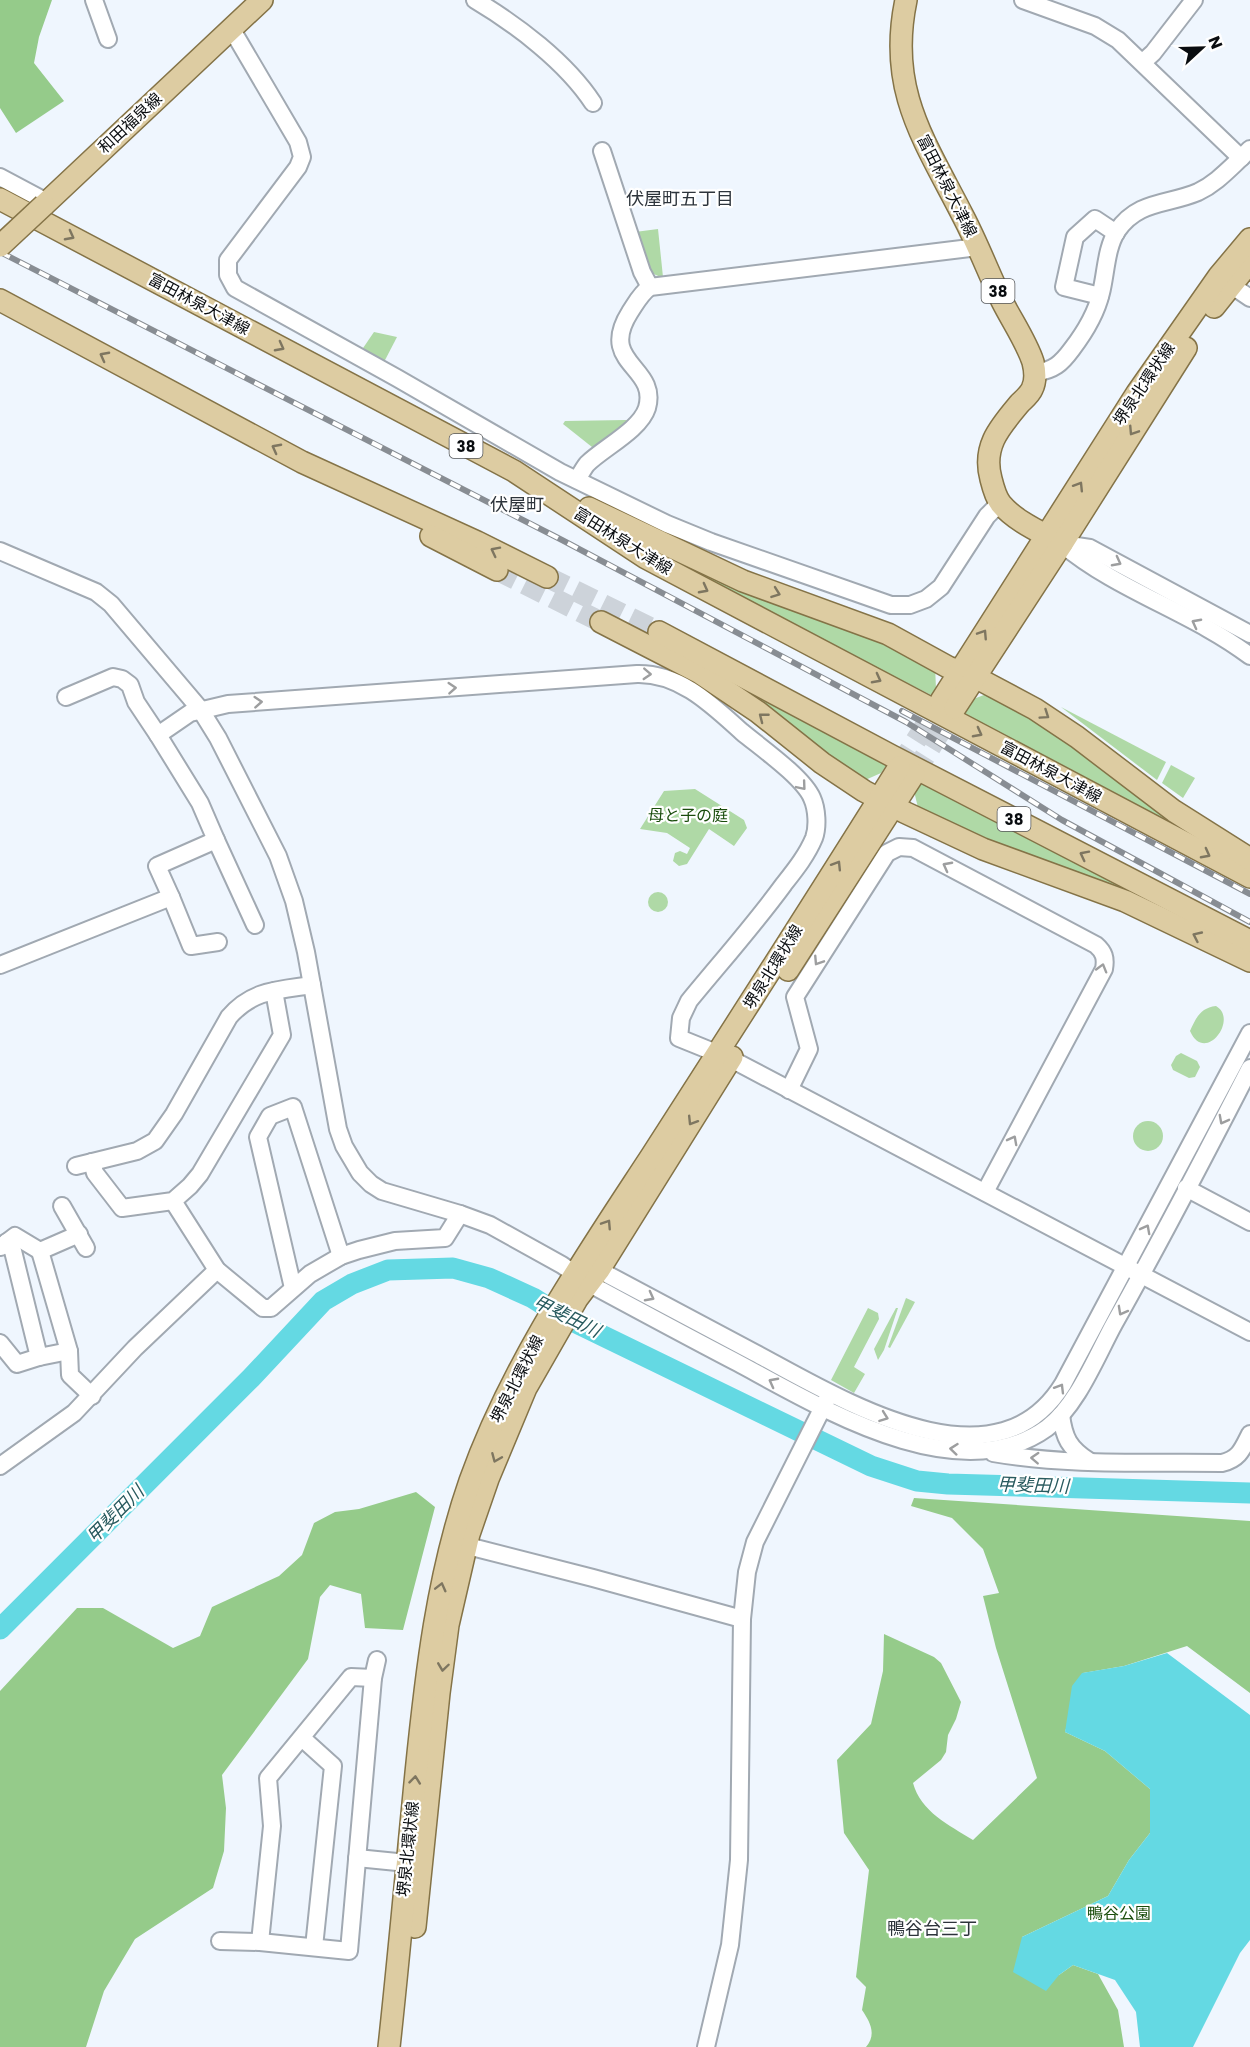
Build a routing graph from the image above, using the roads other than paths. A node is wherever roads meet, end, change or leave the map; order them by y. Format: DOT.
graph roads {
  1 [pos="94,0"];
  2 [pos="262,0"];
  3 [pos="475,0"];
  4 [pos="906,0"];
  5 [pos="1023,0"];
  6 [pos="1194,0"];
  7 [pos="231,28"];
  8 [pos="108,39"];
  9 [pos="1143,62"];
  10 [pos="593,103"];
  11 [pos="602,151"];
  12 [pos="1245,153"];
  13 [pos="0,177"];
  14 [pos="0,199"];
  15 [pos="45,203"];
  16 [pos="1116,233"];
  17 [pos="1250,239"];
  18 [pos="0,246"];
  19 [pos="978,247"];
  20 [pos="1250,262"];
  21 [pos="1225,281"];
  22 [pos="650,286"];
  23 [pos="1100,296"];
  24 [pos="1250,298"];
  25 [pos="0,300"];
  26 [pos="1035,373"];
  27 [pos="302,462"];
  28 [pos="514,471"];
  29 [pos="577,480"];
  30 [pos="1000,503"];
  31 [pos="1055,540"];
  32 [pos="0,552"];
  33 [pos="497,570"];
  34 [pos="547,577"];
  35 [pos="601,622"];
  36 [pos="659,632"];
  37 [pos="1250,634"];
  38 [pos="1249,651"];
  39 [pos="967,674"];
  40 [pos="73,698"];
  41 [pos="948,705"];
  42 [pos="200,709"];
  43 [pos="158,735"];
  44 [pos="907,771"];
  45 [pos="887,802"];
  46 [pos="216,840"];
  47 [pos="1250,859"];
  48 [pos="1250,878"];
  49 [pos="171,897"];
  50 [pos="255,925"];
  51 [pos="1250,941"];
  52 [pos="218,942"];
  53 [pos="1250,961"];
  54 [pos="0,965"];
  55 [pos="312,985"];
  56 [pos="274,991"];
  57 [pos="1250,1033"];
  58 [pos="724,1056"];
  59 [pos="1250,1068"];
  60 [pos="789,1090"];
  61 [pos="1228,1093"];
  62 [pos="1250,1106"];
  63 [pos="1186,1188"];
  64 [pos="985,1192"];
  65 [pos="173,1201"];
  66 [pos="63,1206"];
  67 [pos="460,1214"];
  68 [pos="1250,1222"];
  69 [pos="3,1245"];
  70 [pos="40,1251"];
  71 [pos="342,1257"];
  72 [pos="1126,1266"];
  73 [pos="217,1270"];
  74 [pos="1142,1274"];
  75 [pos="587,1275"];
  76 [pos="292,1288"];
  77 [pos="1250,1332"];
  78 [pos="0,1343"];
  79 [pos="69,1351"];
  80 [pos="39,1357"];
  81 [pos="831,1393"];
  82 [pos="92,1396"];
  83 [pos="819,1414"];
  84 [pos="1061,1415"];
  85 [pos="1250,1434"];
  86 [pos="982,1451"];
  87 [pos="1089,1461"];
  88 [pos="0,1466"];
  89 [pos="459,1544"];
  90 [pos="742,1619"];
  91 [pos="377,1660"];
  92 [pos="373,1678"];
  93 [pos="302,1738"];
  94 [pos="357,1858"];
  95 [pos="407,1863"];
  96 [pos="220,1941"];
  97 [pos="260,1942"];
  98 [pos="314,1947"];
  99 [pos="389,2047"];
  100 [pos="403,2047"];
  101 [pos="706,2047"];
  1 -- 8 [label="street"];
  2 -- 7 [label="main road, 和田福泉線"];
  3 -- 10 [label="street"];
  4 -- 19 [label="main road, 富田林泉大津線 / 38"];
  5 -- 9 [label="street"];
  6 -- 9 [label="street"];
  7 -- 15 [label="main road, 和田福泉線"];
  7 -- 29 [label="street"];
  9 -- 12 [label="street"];
  11 -- 22 [label="street"];
  12 -- 16 [label="street"];
  13 -- 15 [label="street"];
  14 -- 28 [label="main road, 富田林泉大津線 / 38, one-way"];
  15 -- 18 [label="main road, 和田福泉線, bridge"];
  16 -- 23 [label="street"];
  16 -- 23 [label="street"];
  17 -- 21 [label="main road, 堺泉北環状線"];
  19 -- 22 [label="street"];
  19 -- 26 [label="main road, 富田林泉大津線 / 38"];
  20 -- 21 [label="main road, 堺泉北環状線"];
  21 -- 24 [label="street"];
  21 -- 31 [label="main road, 堺泉北環状線"];
  22 -- 29 [label="street"];
  23 -- 26 [label="street"];
  27 -- 25 [label="main road, one-way"];
  26 -- 30 [label="main road"];
  27 -- 33 [label="main road"];
  34 -- 27 [label="main road, one-way"];
  28 -- 39 [label="main road, one-way"];
  28 -- 48 [label="main road, 富田林泉大津線 / 38, one-way"];
  29 -- 30 [label="street"];
  30 -- 31 [label="main road"];
  31 -- 37 [label="street, one-way"];
  38 -- 31 [label="street, one-way"];
  31 -- 39 [label="main road"];
  32 -- 42 [label="street"];
  45 -- 35 [label="main road, one-way"];
  51 -- 36 [label="main road, 38, one-way"];
  39 -- 41 [label="main road"];
  39 -- 47 [label="main road, one-way"];
  40 -- 43 [label="street"];
  42 -- 43 [label="street"];
  42 -- 55 [label="street"];
  42 -- 58 [label="street, one-way"];
  43 -- 46 [label="street"];
  44 -- 45 [label="main road"];
  53 -- 45 [label="main road, one-way"];
  45 -- 58 [label="main road, 堺泉北環状線"];
  46 -- 49 [label="street"];
  46 -- 50 [label="street"];
  49 -- 52 [label="street"];
  49 -- 54 [label="street"];
  55 -- 56 [label="street"];
  55 -- 67 [label="street"];
  56 -- 65 [label="street"];
  56 -- 65 [label="street"];
  57 -- 61 [label="street"];
  58 -- 60 [label="street"];
  58 -- 75 [label="main road, 堺泉北環状線"];
  59 -- 61 [label="street"];
  60 -- 64 [label="street"];
  64 -- 60 [label="street, one-way"];
  61 -- 62 [label="street"];
  61 -- 63 [label="street, one-way"];
  72 -- 61 [label="street, one-way"];
  63 -- 68 [label="street"];
  63 -- 74 [label="street"];
  64 -- 72 [label="street"];
  65 -- 73 [label="street"];
  66 -- 70 [label="street"];
  67 -- 71 [label="street"];
  67 -- 75 [label="street"];
  69 -- 70 [label="street"];
  69 -- 80 [label="street"];
  70 -- 79 [label="street"];
  71 -- 76 [label="street"];
  71 -- 76 [label="street"];
  72 -- 74 [label="street"];
  81 -- 72 [label="street, one-way"];
  73 -- 76 [label="street"];
  73 -- 82 [label="street"];
  74 -- 77 [label="street"];
  74 -- 84 [label="street, one-way"];
  75 -- 81 [label="street, one-way"];
  83 -- 75 [label="street, one-way"];
  75 -- 89 [label="main road, 堺泉北環状線"];
  78 -- 80 [label="street"];
  79 -- 80 [label="street"];
  79 -- 82 [label="street"];
  81 -- 83 [label="street"];
  82 -- 88 [label="street"];
  86 -- 83 [label="street, one-way"];
  83 -- 90 [label="street"];
  84 -- 86 [label="street"];
  84 -- 87 [label="street"];
  85 -- 87 [label="street"];
  87 -- 86 [label="street, one-way"];
  89 -- 90 [label="street"];
  95 -- 89 [label="main road, 堺泉北環状線, one-way"];
  89 -- 100 [label="main road, 堺泉北環状線, one-way"];
  90 -- 101 [label="street"];
  91 -- 92 [label="street"];
  92 -- 93 [label="street"];
  92 -- 94 [label="street"];
  93 -- 97 [label="street"];
  93 -- 98 [label="street"];
  94 -- 95 [label="street"];
  94 -- 98 [label="street"];
  95 -- 99 [label="main road, 堺泉北環状線"];
  96 -- 97 [label="street"];
  97 -- 98 [label="street"];
}
